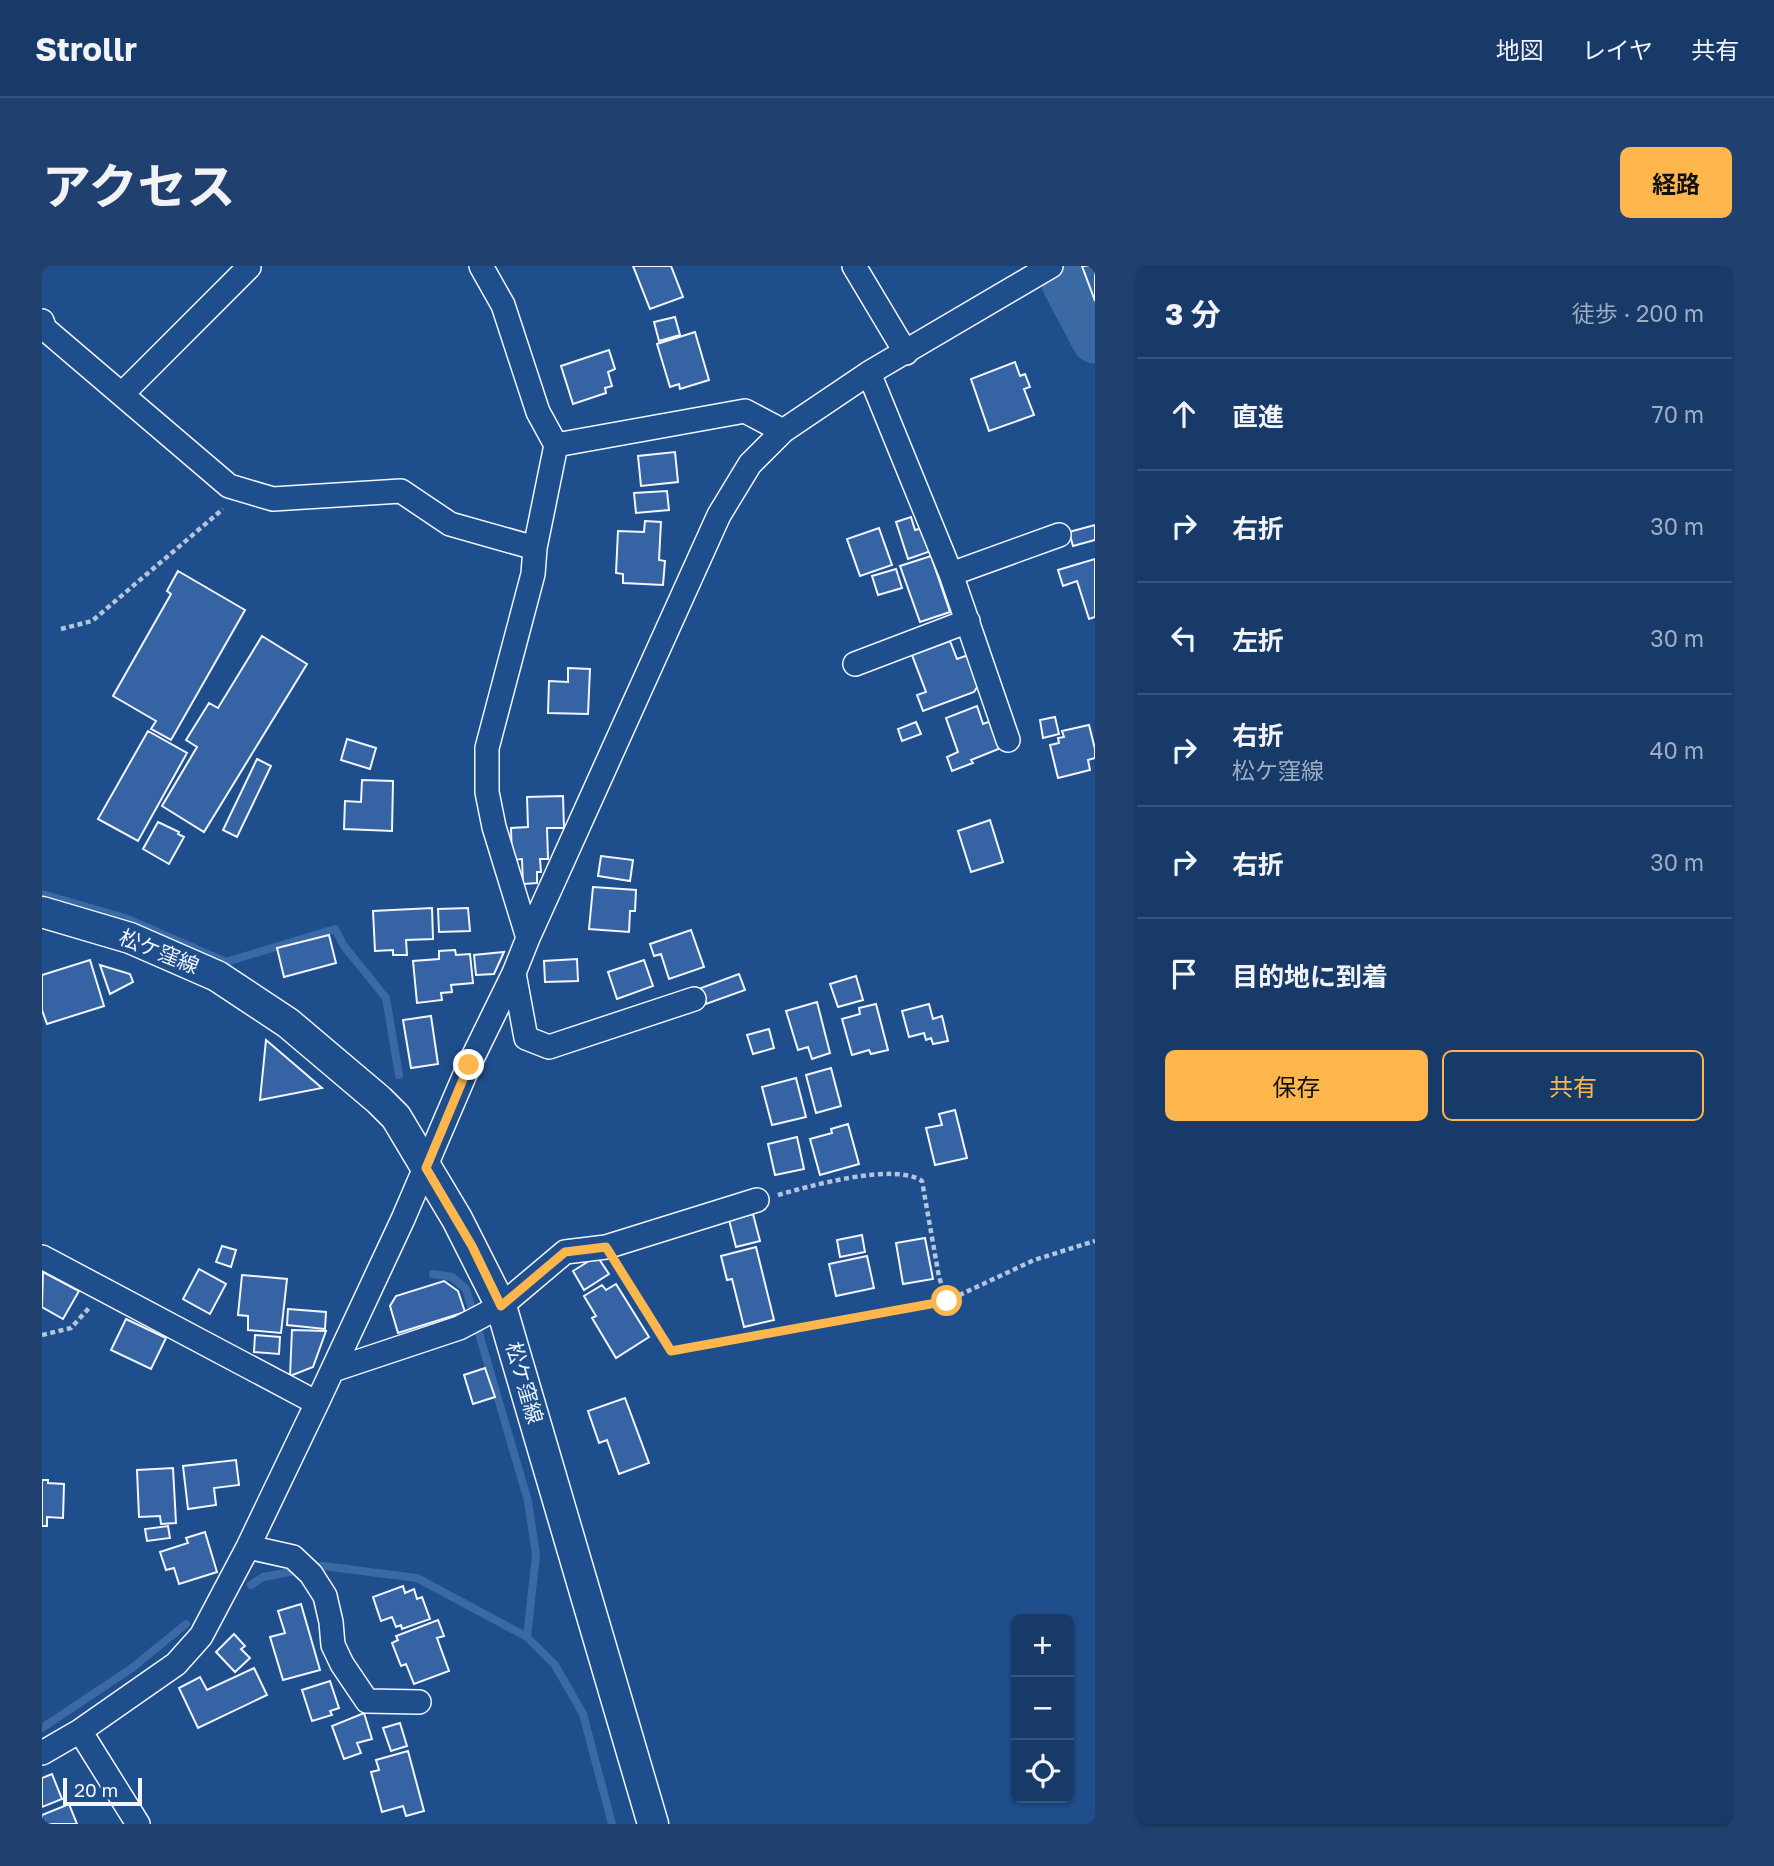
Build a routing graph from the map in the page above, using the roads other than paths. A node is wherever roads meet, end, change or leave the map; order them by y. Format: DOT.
graph roads {
  1 [pos="481,266"];
  2 [pos="854,266"];
  3 [pos="1051,266"];
  4 [pos="249,267"];
  5 [pos="42,321"];
  6 [pos="905,353"];
  7 [pos="869,373"];
  8 [pos="122,394"];
  9 [pos="783,430"];
  10 [pos="556,445"];
  11 [pos="1059,535"];
  12 [pos="535,548"];
  13 [pos="951,574"];
  14 [pos="968,621"];
  15 [pos="855,664"];
  16 [pos="1008,740"];
  17 [pos="42,912"];
  18 [pos="528,938"];
  19 [pos="514,973"];
  20 [pos="694,999"];
  21 [pos="426,1168"];
  22 [pos="757,1200"];
  23 [pos="42,1257"];
  24 [pos="480,1318"];
  25 [pos="333,1370"];
  26 [pos="317,1404"];
  27 [pos="248,1547"];
  28 [pos="419,1702"];
  29 [pos="80,1731"];
  30 [pos="42,1753"];
  31 [pos="138,1824"];
  32 [pos="653,1824"];
  1 -- 10 [label="street"];
  2 -- 6 [label="street"];
  3 -- 6 [label="street"];
  4 -- 8 [label="street"];
  5 -- 8 [label="street"];
  6 -- 7 [label="street"];
  7 -- 9 [label="street"];
  7 -- 13 [label="street"];
  8 -- 12 [label="street"];
  9 -- 10 [label="street"];
  9 -- 18 [label="street"];
  10 -- 12 [label="street"];
  11 -- 13 [label="street"];
  12 -- 18 [label="street"];
  13 -- 14 [label="street"];
  14 -- 15 [label="street"];
  14 -- 16 [label="street"];
  17 -- 21 [label="street, 松ケ窪線"];
  18 -- 19 [label="street"];
  19 -- 20 [label="street"];
  19 -- 21 [label="street"];
  21 -- 24 [label="street, 松ケ窪線"];
  21 -- 25 [label="street"];
  22 -- 24 [label="street"];
  23 -- 26 [label="street"];
  24 -- 25 [label="street"];
  24 -- 32 [label="street, 松ケ窪線"];
  25 -- 26 [label="street"];
  26 -- 27 [label="street"];
  27 -- 28 [label="street"];
  27 -- 29 [label="street"];
  29 -- 30 [label="street"];
  29 -- 31 [label="street"];
}
